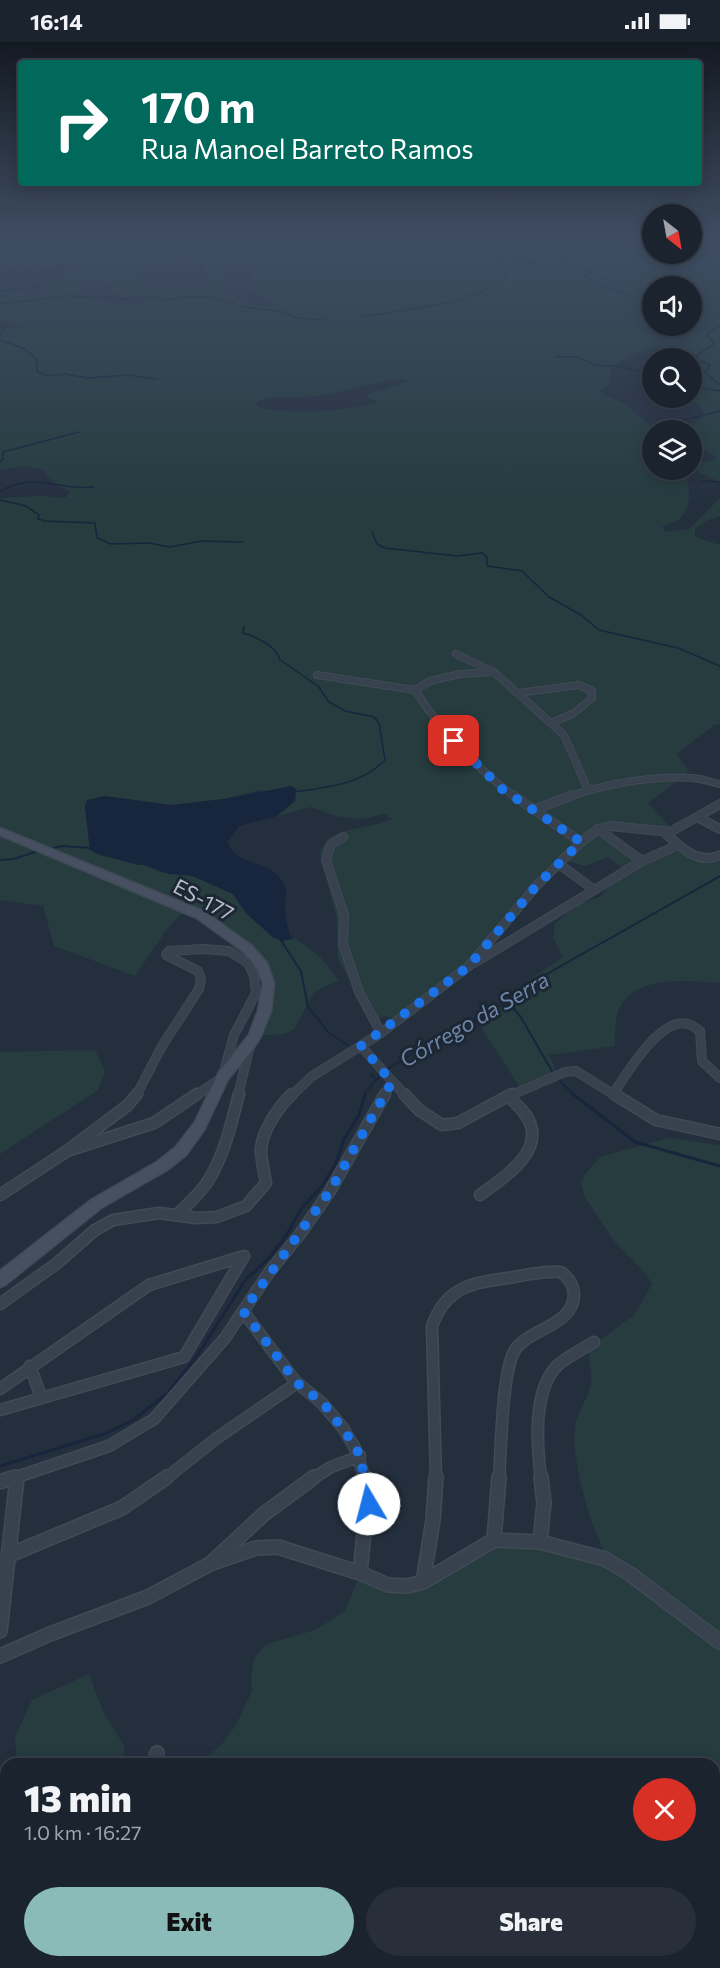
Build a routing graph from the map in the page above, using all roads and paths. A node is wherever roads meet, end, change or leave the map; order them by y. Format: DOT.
graph roads {
  1 [pos="456,654"];
  2 [pos="494,672"];
  3 [pos="317,675"];
  4 [pos="415,690"];
  5 [pos="518,693"];
  6 [pos="551,723"];
  7 [pos="720,784"];
  8 [pos="588,790"];
  9 [pos="720,804"];
  10 [pos="532,810"];
  11 [pos="698,817"];
  12 [pos="598,829"];
  13 [pos="720,830"];
  14 [pos="0,831"];
  15 [pos="664,832"];
  16 [pos="343,837"];
  17 [pos="581,842"];
  18 [pos="678,845"];
  19 [pos="720,855"];
  20 [pos="642,861"];
  21 [pos="559,864"];
  22 [pos="593,890"];
  23 [pos="469,966"];
  24 [pos="381,1033"];
  25 [pos="250,1044"];
  26 [pos="361,1046"];
  27 [pos="386,1075"];
  28 [pos="222,1078"];
  29 [pos="720,1078"];
  30 [pos="613,1094"];
  31 [pos="508,1096"];
  32 [pos="720,1134"];
  33 [pos="67,1151"];
  34 [pos="0,1195"];
  35 [pos="480,1195"];
  36 [pos="177,1215"];
  37 [pos="0,1280"];
  38 [pos="0,1304"];
  39 [pos="243,1311"];
  40 [pos="594,1342"];
  41 [pos="30,1366"];
  42 [pos="297,1383"];
  43 [pos="0,1389"];
  44 [pos="41,1397"];
  45 [pos="0,1410"];
  46 [pos="360,1456"];
  47 [pos="17,1478"];
  48 [pos="0,1482"];
  49 [pos="494,1540"];
  50 [pos="540,1542"];
  51 [pos="578,1551"];
  52 [pos="4,1560"];
  53 [pos="210,1564"];
  54 [pos="360,1573"];
  55 [pos="423,1582"];
  56 [pos="0,1631"];
  57 [pos="720,1642"];
  58 [pos="0,1656"];
  1 -- 2 [label="street"];
  2 -- 4 [label="street"];
  2 -- 5 [label="street"];
  3 -- 4 [label="street"];
  4 -- 10 [label="street"];
  5 -- 6 [label="street"];
  5 -- 6 [label="street"];
  6 -- 8 [label="street"];
  7 -- 8 [label="street"];
  8 -- 10 [label="street"];
  9 -- 11 [label="street"];
  10 -- 17 [label="street"];
  11 -- 13 [label="street"];
  11 -- 15 [label="street"];
  12 -- 15 [label="street"];
  12 -- 17 [label="street"];
  12 -- 20 [label="street"];
  14 -- 25 [label="main road, ES-177 / ES-177"];
  15 -- 18 [label="street"];
  16 -- 24 [label="street"];
  17 -- 21 [label="street"];
  18 -- 19 [label="street"];
  18 -- 20 [label="street"];
  20 -- 22 [label="street"];
  21 -- 22 [label="street"];
  21 -- 23 [label="street"];
  22 -- 23 [label="street"];
  23 -- 24 [label="street"];
  24 -- 26 [label="street"];
  25 -- 28 [label="main road, ES-177 / ES-177"];
  25 -- 36 [label="street"];
  26 -- 27 [label="street"];
  26 -- 36 [label="street"];
  27 -- 31 [label="street"];
  27 -- 39 [label="street"];
  28 -- 33 [label="street"];
  28 -- 33 [label="street"];
  28 -- 37 [label="main road, ES-177"];
  29 -- 30 [label="street"];
  30 -- 31 [label="street"];
  30 -- 32 [label="street"];
  31 -- 35 [label="street"];
  33 -- 34 [label="street"];
  36 -- 38 [label="street"];
  39 -- 42 [label="street"];
  39 -- 47 [label="street"];
  40 -- 50 [label="street"];
  41 -- 43 [label="street"];
  41 -- 44 [label="street"];
  41 -- 44 [label="street"];
  42 -- 46 [label="street"];
  42 -- 52 [label="street"];
  44 -- 45 [label="street"];
  46 -- 53 [label="street"];
  46 -- 54 [label="street"];
  47 -- 48 [label="street"];
  47 -- 52 [label="street"];
  49 -- 50 [label="street"];
  49 -- 55 [label="street"];
  49 -- 55 [label="street"];
  50 -- 51 [label="street"];
  51 -- 57 [label="street"];
  52 -- 56 [label="street"];
  53 -- 54 [label="street"];
  53 -- 58 [label="street"];
  54 -- 55 [label="street"];
}
